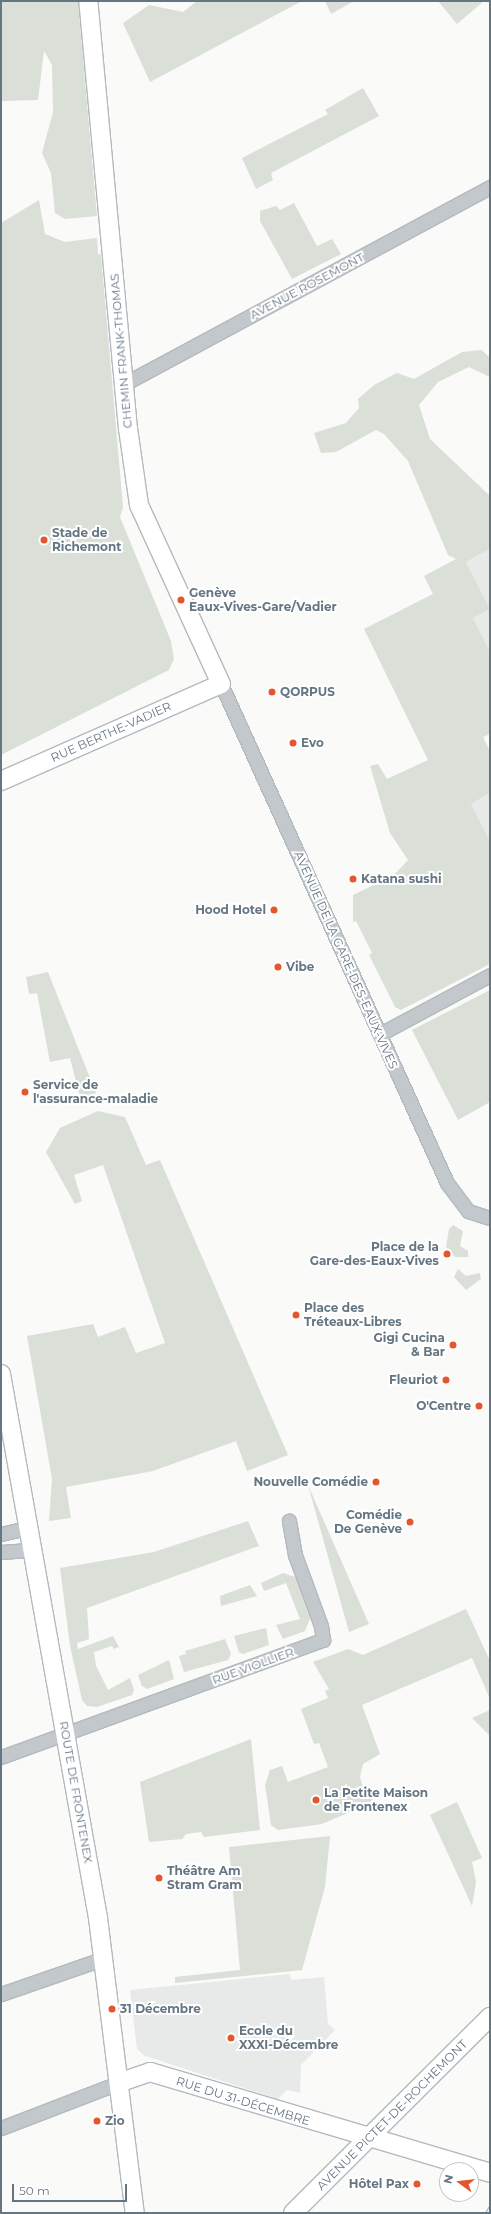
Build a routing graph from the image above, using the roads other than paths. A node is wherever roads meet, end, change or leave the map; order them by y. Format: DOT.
graph roads {
  1 [pos="88,1"];
  2 [pos="490,187"];
  3 [pos="124,384"];
  4 [pos="221,684"];
  5 [pos="1,781"];
  6 [pos="490,975"];
  7 [pos="380,1034"];
  8 [pos="490,1218"];
  9 [pos="1,1374"];
  10 [pos="289,1521"];
  11 [pos="28,1528"];
  12 [pos="1,1534"];
  13 [pos="32,1550"];
  14 [pos="1,1552"];
  15 [pos="65,1733"];
  16 [pos="1,1757"];
  17 [pos="105,1958"];
  18 [pos="1,1994"];
  19 [pos="490,2017"];
  20 [pos="121,2082"];
  21 [pos="1,2128"];
  22 [pos="371,2136"];
  23 [pos="490,2173"];
  24 [pos="134,2213"];
  25 [pos="293,2213"];
  1 -- 3 [label="street, CHEMIN FRANK-THOMAS"];
  2 -- 3 [label="street, AVENUE ROSEMONT"];
  3 -- 4 [label="street, CHEMIN FRANK-THOMAS"];
  4 -- 5 [label="street, RUE BERTHE-VADIER"];
  4 -- 7 [label="street, AVENUE DE LA GARE-DES-EAUX-VIVES"];
  6 -- 7 [label="street"];
  7 -- 8 [label="street, AVENUE DE LA GARE-DES-EAUX-VIVES"];
  9 -- 11 [label="street, ROUTE DE FRONTENEX"];
  10 -- 15 [label="street, RUE VIOLLIER"];
  11 -- 12 [label="street"];
  11 -- 13 [label="street, ROUTE DE FRONTENEX"];
  13 -- 14 [label="street"];
  13 -- 15 [label="street, ROUTE DE FRONTENEX"];
  15 -- 16 [label="street"];
  15 -- 17 [label="street, ROUTE DE FRONTENEX"];
  17 -- 18 [label="street"];
  17 -- 20 [label="street, ROUTE DE FRONTENEX"];
  19 -- 22 [label="street, AVENUE PICTET-DE-ROCHEMONT"];
  20 -- 21 [label="street, RUE DU 31-DÉCEMBRE"];
  20 -- 22 [label="street, RUE DU 31-DÉCEMBRE"];
  20 -- 24 [label="street, ROUTE DE FRONTENEX"];
  22 -- 23 [label="street, RUE DU 31-DÉCEMBRE"];
  22 -- 25 [label="street, AVENUE PICTET-DE-ROCHEMONT"];
}
